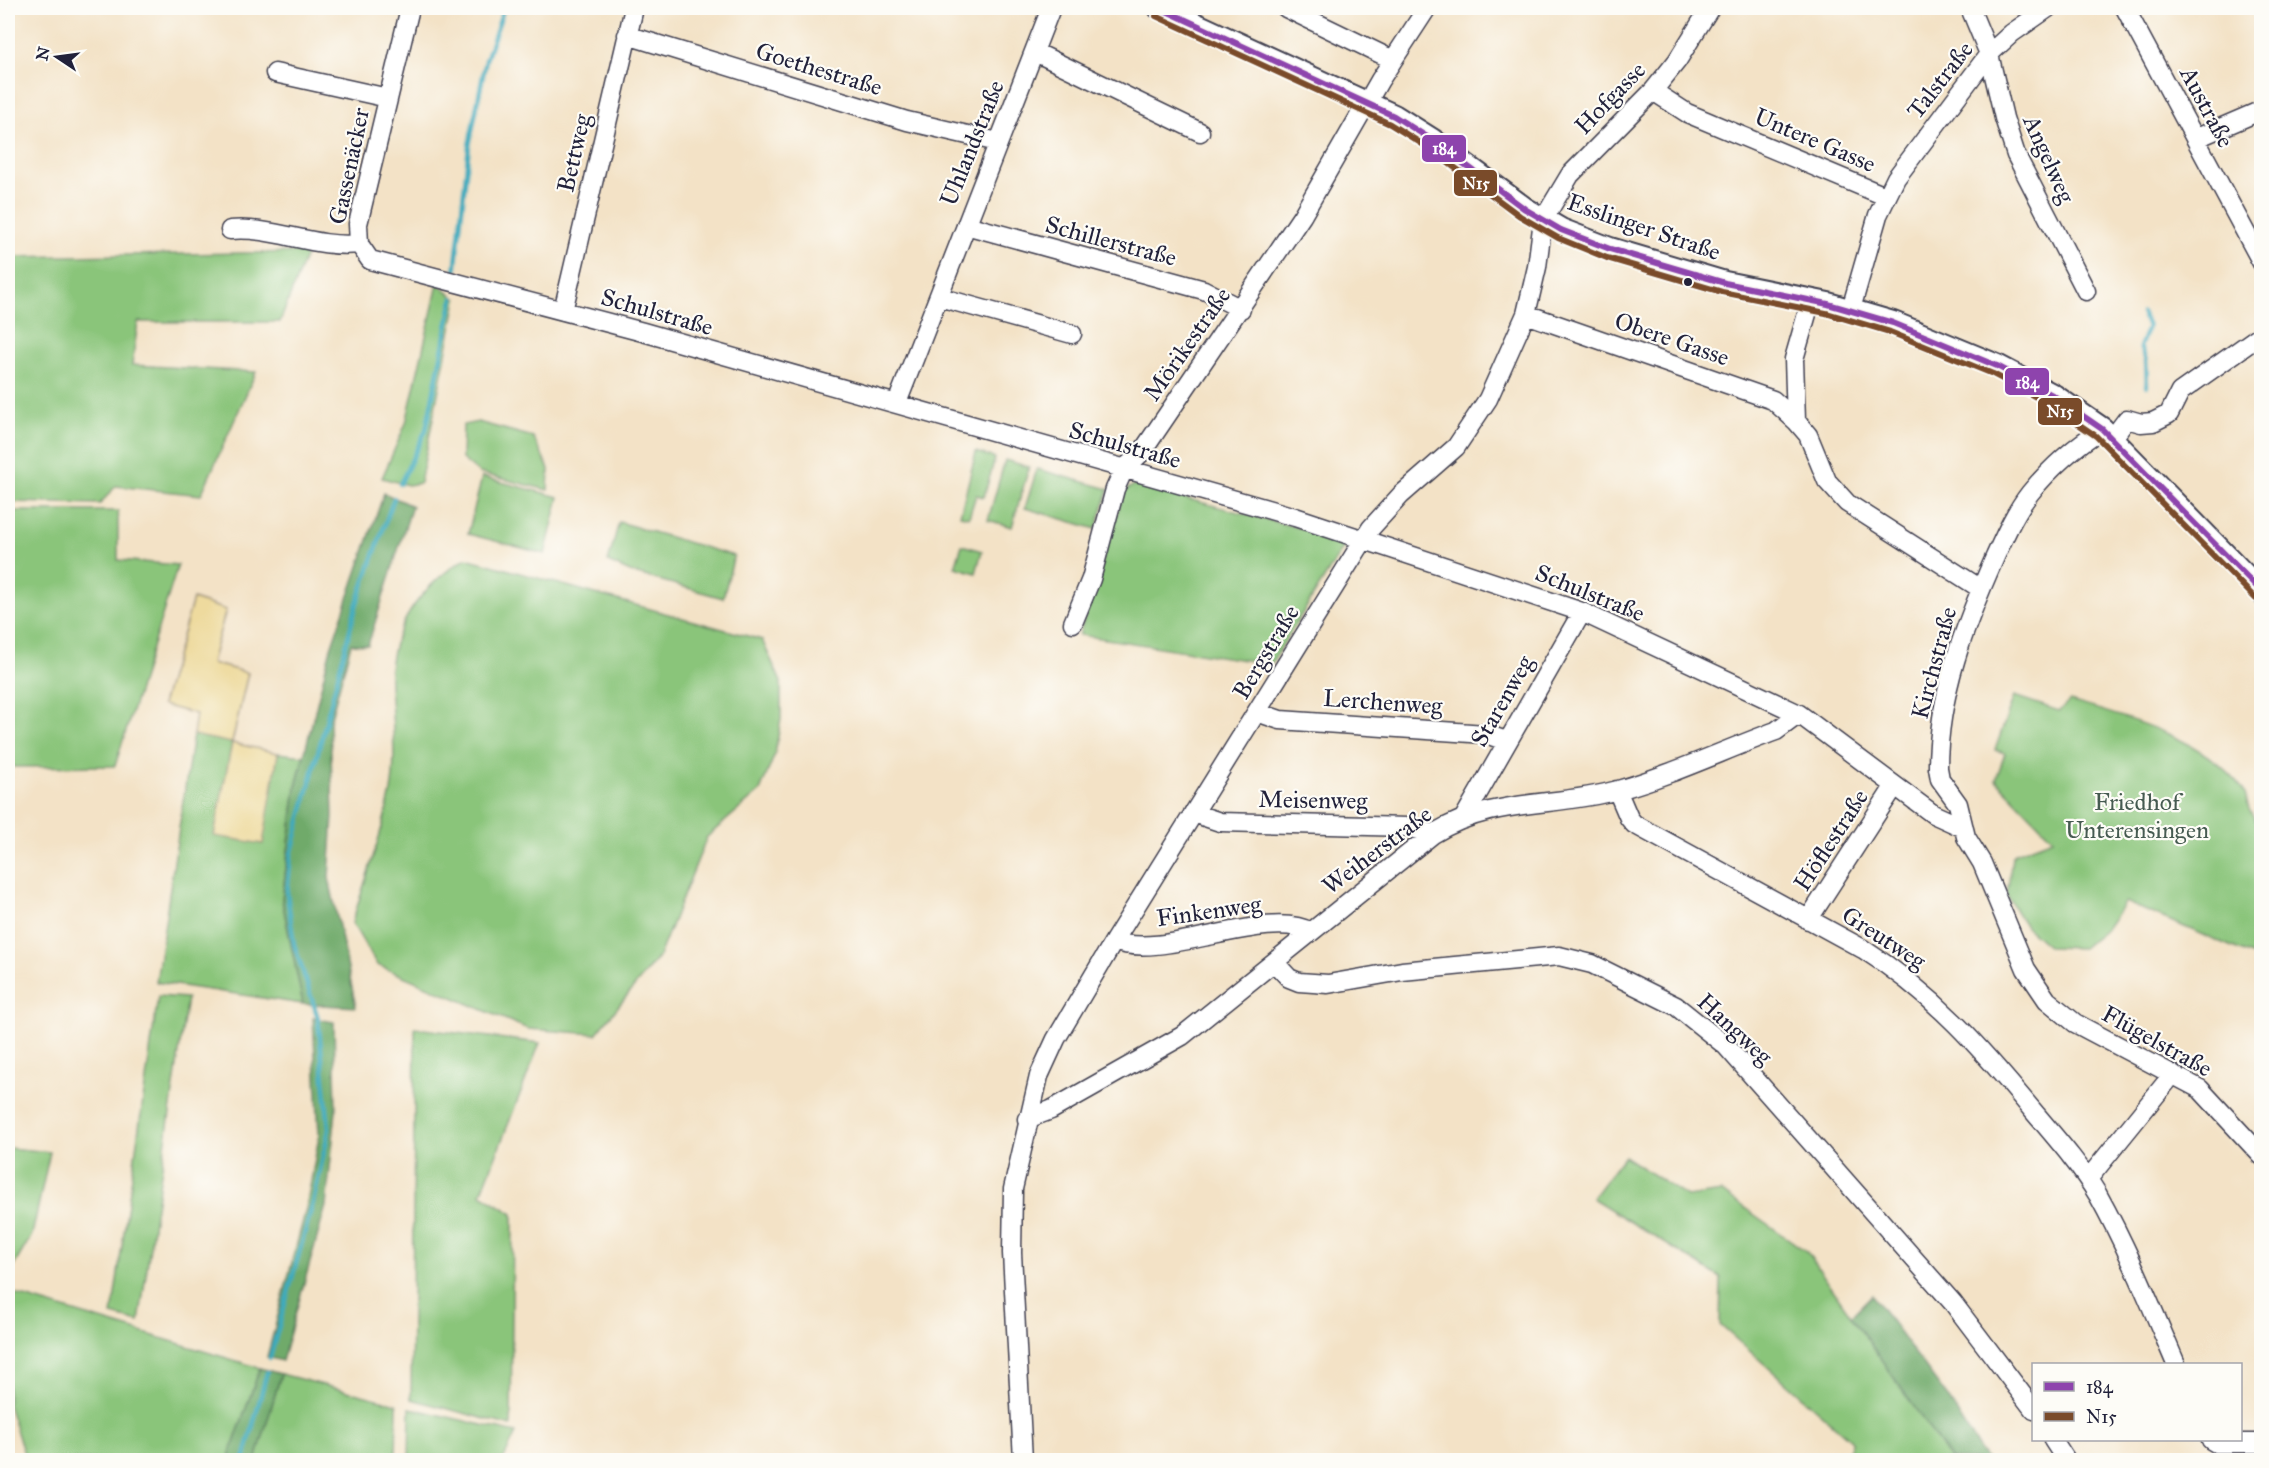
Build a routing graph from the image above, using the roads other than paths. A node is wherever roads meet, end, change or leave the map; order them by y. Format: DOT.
graph roads {
  1 [pos="410,8"];
  2 [pos="634,8"];
  3 [pos="1051,8"];
  4 [pos="1160,8"];
  5 [pos="1286,8"];
  6 [pos="1427,8"];
  7 [pos="1710,8"];
  8 [pos="1970,8"];
  9 [pos="2048,8"];
  10 [pos="2125,8"];
  11 [pos="627,35"];
  12 [pos="1035,52"];
  13 [pos="1989,54"];
  14 [pos="1393,60"];
  15 [pos="275,73"];
  16 [pos="1653,91"];
  17 [pos="388,98"];
  18 [pos="1368,103"];
  19 [pos="2262,110"];
  20 [pos="1200,132"];
  21 [pos="2197,138"];
  22 [pos="998,142"];
  23 [pos="1885,196"];
  24 [pos="1543,220"];
  25 [pos="966,225"];
  26 [pos="230,230"];
  27 [pos="358,244"];
  28 [pos="2262,263"];
  29 [pos="2085,291"];
  30 [pos="939,297"];
  31 [pos="1810,300"];
  32 [pos="1241,309"];
  33 [pos="1851,309"];
  34 [pos="563,311"];
  35 [pos="1526,314"];
  36 [pos="1072,334"];
  37 [pos="2262,334"];
  38 [pos="897,403"];
  39 [pos="1796,421"];
  40 [pos="2107,434"];
  41 [pos="1124,469"];
  42 [pos="1364,539"];
  43 [pos="1981,589"];
  44 [pos="2262,593"];
  45 [pos="1582,612"];
  46 [pos="1073,623"];
  47 [pos="1257,712"];
  48 [pos="1799,714"];
  49 [pos="1506,741"];
  50 [pos="1894,787"];
  51 [pos="1617,790"];
  52 [pos="1193,813"];
  53 [pos="1465,816"];
  54 [pos="1964,828"];
  55 [pos="1433,834"];
  56 [pos="1808,920"];
  57 [pos="1311,932"];
  58 [pos="1114,941"];
  59 [pos="1274,962"];
  60 [pos="2075,1023"];
  61 [pos="2173,1074"];
  62 [pos="1027,1119"];
  63 [pos="2262,1156"];
  64 [pos="2088,1179"];
  65 [pos="2175,1363"];
  66 [pos="2032,1407"];
  67 [pos="2054,1441"];
  68 [pos="2215,1441"];
  69 [pos="2262,1443"];
  70 [pos="1023,1461"];
  71 [pos="2066,1461"];
  1 -- 17 [label="street, Gassenäcker"];
  2 -- 11 [label="street, Bettweg"];
  3 -- 12 [label="street, Uhlandstraße"];
  4 -- 18 [label="street, Esslinger Straße"];
  5 -- 14 [label="street"];
  6 -- 14 [label="street, Mörikestraße"];
  7 -- 16 [label="street, Hofgasse"];
  8 -- 13 [label="street, Angelweg"];
  9 -- 13 [label="street, Talstraße"];
  10 -- 21 [label="street, Austraße"];
  11 -- 22 [label="street, Goethestraße"];
  11 -- 34 [label="street, Bettweg"];
  12 -- 20 [label="street"];
  12 -- 22 [label="street, Uhlandstraße"];
  13 -- 23 [label="street, Talstraße"];
  13 -- 29 [label="street, Angelweg"];
  14 -- 18 [label="street, Mörikestraße"];
  15 -- 17 [label="street, Gassenäcker"];
  16 -- 23 [label="street, Untere Gasse"];
  16 -- 24 [label="street, Hofgasse"];
  17 -- 27 [label="street, Gassenäcker"];
  18 -- 24 [label="street, Esslinger Straße"];
  18 -- 32 [label="street, Mörikestraße"];
  19 -- 21 [label="street"];
  21 -- 28 [label="street, Austraße"];
  22 -- 25 [label="street, Uhlandstraße"];
  23 -- 33 [label="street, Untere Gasse"];
  24 -- 31 [label="street, Esslinger Straße"];
  24 -- 35 [label="street, Bergstraße"];
  25 -- 30 [label="street, Uhlandstraße"];
  25 -- 32 [label="street, Schillerstraße"];
  26 -- 27 [label="street"];
  27 -- 34 [label="street, Schulstraße"];
  30 -- 36 [label="street"];
  30 -- 38 [label="street, Uhlandstraße"];
  31 -- 33 [label="street, Esslinger Straße"];
  31 -- 39 [label="street"];
  32 -- 41 [label="street, Mörikestraße"];
  33 -- 40 [label="street, Esslinger Straße"];
  34 -- 38 [label="street, Schulstraße"];
  35 -- 39 [label="street, Obere Gasse"];
  35 -- 42 [label="street, Bergstraße"];
  37 -- 40 [label="street, Kirchstraße"];
  38 -- 41 [label="street, Schulstraße"];
  39 -- 43 [label="street, Obere Gasse"];
  40 -- 43 [label="street, Kirchstraße"];
  40 -- 44 [label="street, Esslinger Straße"];
  41 -- 42 [label="street, Schulstraße"];
  41 -- 46 [label="street, Mörikestraße"];
  42 -- 45 [label="street, Schulstraße"];
  42 -- 47 [label="street, Bergstraße"];
  43 -- 54 [label="street, Kirchstraße"];
  45 -- 48 [label="street, Schulstraße"];
  45 -- 49 [label="street, Starenweg"];
  47 -- 49 [label="street, Lerchenweg"];
  47 -- 52 [label="street, Bergstraße"];
  48 -- 50 [label="street, Schulstraße"];
  48 -- 51 [label="street, Weiherstraße"];
  49 -- 53 [label="street, Starenweg"];
  50 -- 54 [label="street, Schulstraße"];
  50 -- 56 [label="street, Höflestraße"];
  51 -- 53 [label="street, Weiherstraße"];
  51 -- 56 [label="street, Greutweg"];
  52 -- 55 [label="street, Meisenweg"];
  52 -- 58 [label="street, Bergstraße"];
  53 -- 55 [label="street, Weiherstraße"];
  54 -- 60 [label="street, Kirchstraße"];
  55 -- 57 [label="street, Weiherstraße"];
  56 -- 64 [label="street, Greutweg"];
  57 -- 58 [label="street, Finkenweg"];
  57 -- 59 [label="street, Weiherstraße"];
  58 -- 62 [label="street, Bergstraße"];
  59 -- 62 [label="street, Weiherstraße"];
  59 -- 66 [label="street, Hangweg"];
  60 -- 61 [label="street, Flügelstraße"];
  61 -- 63 [label="street, Flügelstraße"];
  61 -- 64 [label="street"];
  62 -- 70 [label="street, Bergstraße"];
  64 -- 65 [label="street, Greutweg"];
  67 -- 71 [label="street"];
  68 -- 69 [label="street"];
}
